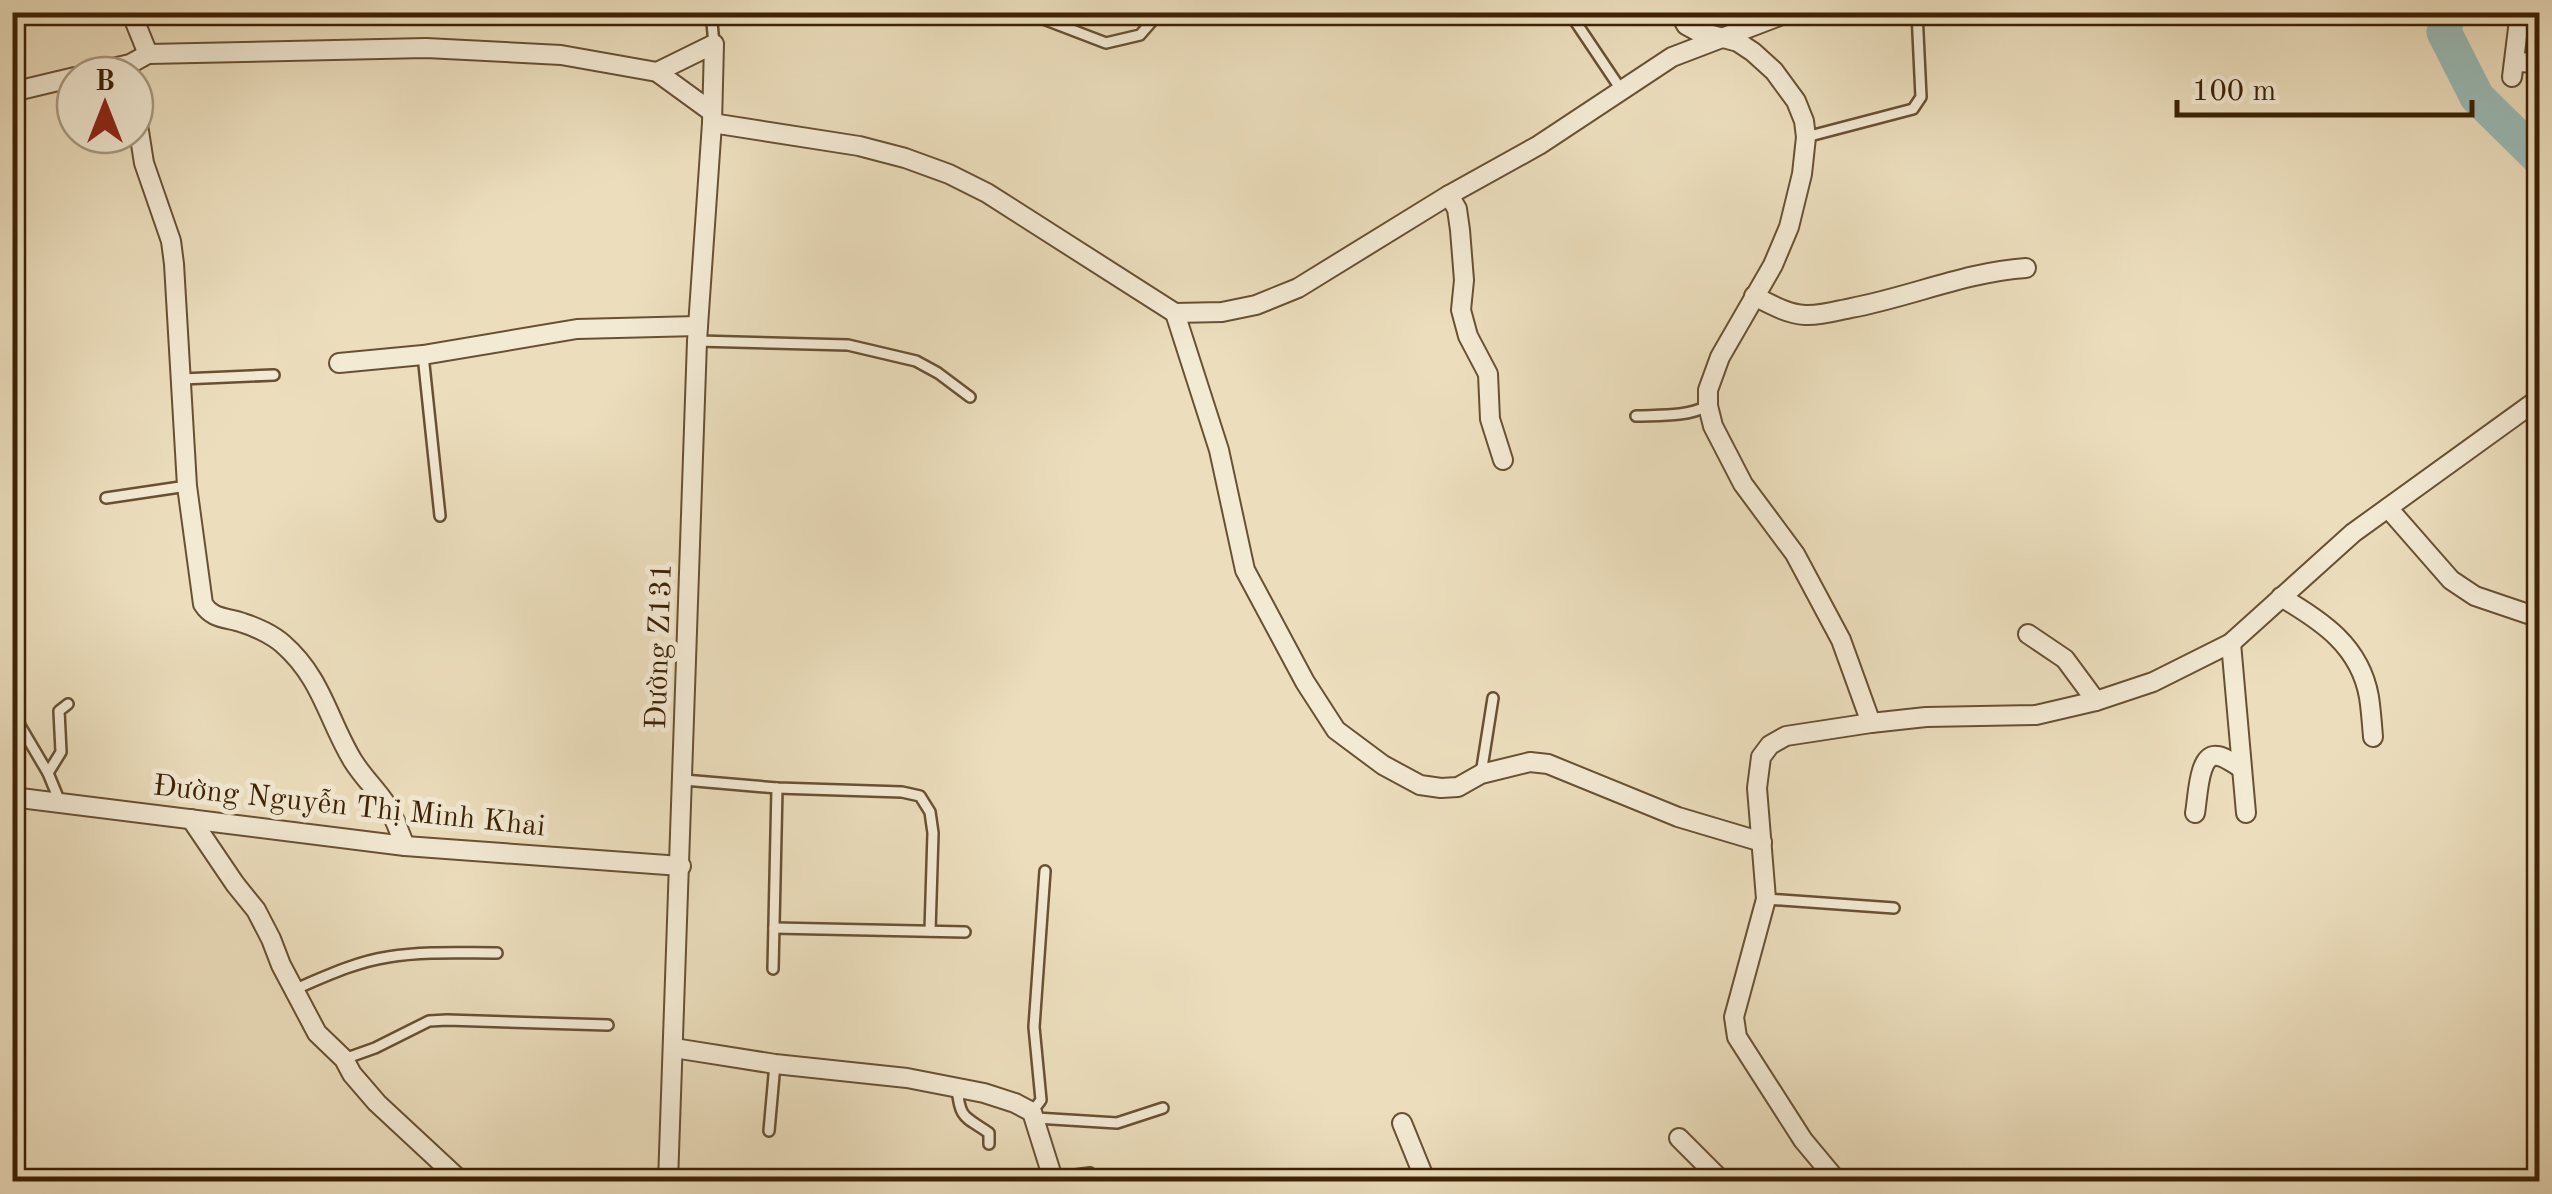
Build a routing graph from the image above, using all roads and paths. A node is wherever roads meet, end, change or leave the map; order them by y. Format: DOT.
graph roads {
  1 [pos="131,12"];
  2 [pos="711,12"];
  3 [pos="1025,12"];
  4 [pos="1160,12"];
  5 [pos="1569,12"];
  6 [pos="1679,12"];
  7 [pos="1790,12"];
  8 [pos="1917,12"];
  9 [pos="2520,12"];
  10 [pos="1722,36"];
  11 [pos="714,44"];
  12 [pos="148,54"];
  13 [pos="2540,63"];
  14 [pos="657,72"];
  15 [pos="55,82"];
  16 [pos="1622,91"];
  17 [pos="12,92"];
  18 [pos="712,117"];
  19 [pos="1806,137"];
  20 [pos="143,155"];
  21 [pos="1450,195"];
  22 [pos="2026,268"];
  23 [pos="1754,296"];
  24 [pos="1175,313"];
  25 [pos="698,333"];
  26 [pos="422,355"];
  27 [pos="339,363"];
  28 [pos="274,376"];
  29 [pos="182,380"];
  30 [pos="970,397"];
  31 [pos="2540,398"];
  32 [pos="1708,406"];
  33 [pos="1636,416"];
  34 [pos="1502,460"];
  35 [pos="187,486"];
  36 [pos="106,498"];
  37 [pos="2388,508"];
  38 [pos="440,516"];
  39 [pos="2281,597"];
  40 [pos="2534,616"];
  41 [pos="2028,634"];
  42 [pos="2230,643"];
  43 [pos="1494,698"];
  44 [pos="2096,701"];
  45 [pos="68,704"];
  46 [pos="12,712"];
  47 [pos="1871,722"];
  48 [pos="2373,737"];
  49 [pos="2241,768"];
  50 [pos="48,774"];
  51 [pos="1481,774"];
  52 [pos="684,780"];
  53 [pos="776,788"];
  54 [pos="12,797"];
  55 [pos="61,803"];
  56 [pos="2196,813"];
  57 [pos="2246,813"];
  58 [pos="191,820"];
  59 [pos="1762,842"];
  60 [pos="404,846"];
  61 [pos="681,866"];
  62 [pos="1045,871"];
  63 [pos="1766,900"];
  64 [pos="1894,908"];
  65 [pos="774,928"];
  66 [pos="930,931"];
  67 [pos="965,932"];
  68 [pos="497,953"];
  69 [pos="773,968"];
  70 [pos="293,990"];
  71 [pos="608,1025"];
  72 [pos="674,1048"];
  73 [pos="344,1059"];
  74 [pos="775,1064"];
  75 [pos="957,1088"];
  76 [pos="1163,1108"];
  77 [pos="1032,1115"];
  78 [pos="1402,1123"];
  79 [pos="769,1131"];
  80 [pos="1680,1138"];
  81 [pos="988,1144"];
  82 [pos="1090,1173"];
  83 [pos="1053,1180"];
  84 [pos="462,1182"];
  85 [pos="668,1182"];
  86 [pos="1426,1182"];
  87 [pos="1722,1182"];
  88 [pos="1838,1182"];
  1 -- 12 [label="street"];
  2 -- 11 [label="lane"];
  3 -- 4 [label="lane"];
  5 -- 16 [label="lane"];
  6 -- 10 [label="street"];
  7 -- 10 [label="street"];
  8 -- 19 [label="lane"];
  9 -- 13 [label="street"];
  10 -- 16 [label="street"];
  10 -- 19 [label="street"];
  11 -- 14 [label="street"];
  11 -- 18 [label="street, Đường Z131"];
  12 -- 14 [label="street"];
  14 -- 18 [label="street"];
  15 -- 17 [label="street"];
  16 -- 21 [label="street"];
  18 -- 24 [label="street"];
  18 -- 25 [label="street, Đường Z131"];
  19 -- 23 [label="street"];
  20 -- 29 [label="street"];
  21 -- 24 [label="street"];
  21 -- 34 [label="street"];
  22 -- 23 [label="street"];
  23 -- 32 [label="street"];
  24 -- 51 [label="street"];
  25 -- 26 [label="street"];
  25 -- 30 [label="lane"];
  25 -- 52 [label="street, Đường Z131"];
  26 -- 27 [label="street"];
  26 -- 38 [label="lane"];
  28 -- 29 [label="lane"];
  29 -- 35 [label="street"];
  31 -- 37 [label="street"];
  32 -- 33 [label="lane"];
  32 -- 47 [label="street"];
  35 -- 36 [label="lane"];
  35 -- 60 [label="street"];
  37 -- 39 [label="street"];
  37 -- 40 [label="street"];
  39 -- 42 [label="street"];
  39 -- 48 [label="street"];
  41 -- 44 [label="street"];
  42 -- 44 [label="street"];
  42 -- 49 [label="street"];
  43 -- 51 [label="lane"];
  44 -- 47 [label="street"];
  45 -- 50 [label="lane"];
  46 -- 50 [label="lane"];
  47 -- 59 [label="street"];
  49 -- 56 [label="street"];
  49 -- 57 [label="street"];
  50 -- 55 [label="lane"];
  51 -- 59 [label="street"];
  52 -- 53 [label="lane"];
  52 -- 61 [label="street, Đường Z131"];
  53 -- 65 [label="lane"];
  53 -- 66 [label="lane"];
  54 -- 55 [label="street, Đường Nguyễn Thị Minh Khai"];
  55 -- 58 [label="street, Đường Nguyễn Thị Minh Khai"];
  58 -- 60 [label="street, Đường Nguyễn Thị Minh Khai"];
  58 -- 70 [label="street"];
  59 -- 63 [label="street"];
  60 -- 61 [label="street, Đường Nguyễn Thị Minh Khai"];
  61 -- 72 [label="street, Đường Z131"];
  62 -- 77 [label="lane"];
  63 -- 64 [label="lane"];
  63 -- 88 [label="street"];
  65 -- 66 [label="lane"];
  65 -- 69 [label="lane"];
  66 -- 67 [label="lane"];
  68 -- 70 [label="lane"];
  70 -- 73 [label="street"];
  71 -- 73 [label="lane"];
  72 -- 74 [label="street"];
  72 -- 85 [label="street, Đường Z131"];
  73 -- 84 [label="street"];
  74 -- 75 [label="street"];
  74 -- 79 [label="lane"];
  75 -- 77 [label="street"];
  75 -- 81 [label="lane"];
  76 -- 77 [label="lane"];
  77 -- 83 [label="street"];
  78 -- 86 [label="street"];
  80 -- 87 [label="street"];
  82 -- 83 [label="lane"];
}
